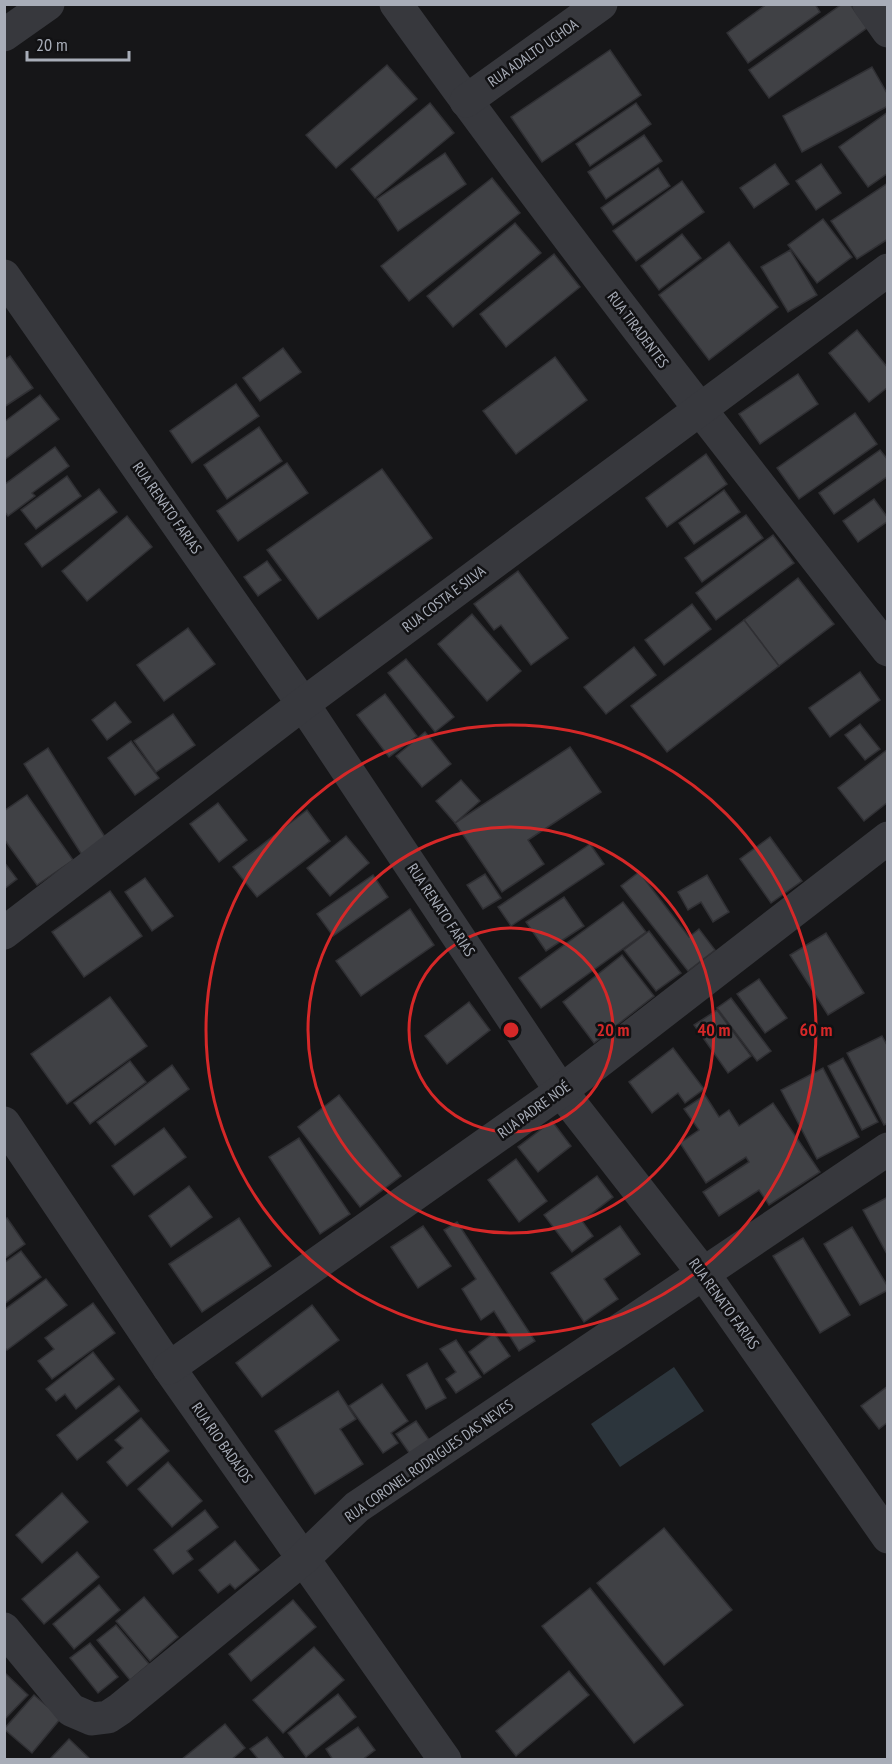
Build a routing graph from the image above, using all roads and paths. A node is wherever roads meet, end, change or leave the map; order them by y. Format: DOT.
graph roads {
  1 [pos="48,4"];
  2 [pos="396,4"];
  3 [pos="601,4"];
  4 [pos="869,4"];
  5 [pos="888,31"];
  6 [pos="4,35"];
  7 [pos="465,101"];
  8 [pos="888,270"];
  9 [pos="4,276"];
  10 [pos="699,409"];
  11 [pos="888,650"];
  12 [pos="303,704"];
  13 [pos="888,838"];
  14 [pos="4,933"];
  15 [pos="561,1091"];
  16 [pos="4,1123"];
  17 [pos="888,1149"];
  18 [pos="703,1273"];
  19 [pos="169,1368"];
  20 [pos="888,1537"];
  21 [pos="304,1558"];
  22 [pos="4,1629"];
  23 [pos="445,1760"];
  1 -- 6 [label="street"];
  2 -- 7 [label="street, RUA TIRADENTES"];
  3 -- 7 [label="street, RUA ADALTO UCHOA"];
  4 -- 5 [label="street"];
  7 -- 10 [label="street, RUA TIRADENTES"];
  8 -- 10 [label="street, RUA COSTA E SILVA"];
  9 -- 12 [label="street, RUA RENATO FARIAS"];
  10 -- 11 [label="street, RUA TIRADENTES"];
  10 -- 12 [label="street, RUA COSTA E SILVA"];
  12 -- 14 [label="street, RUA COSTA E SILVA"];
  12 -- 15 [label="street, RUA RENATO FARIAS"];
  13 -- 15 [label="street, RUA PADRE NOÉ"];
  15 -- 18 [label="street, RUA RENATO FARIAS"];
  15 -- 19 [label="street, RUA PADRE NOÉ"];
  16 -- 19 [label="street, RUA RIO BADAJOS"];
  17 -- 18 [label="street, RUA CORONEL RODRIGUES DAS NEVES"];
  18 -- 20 [label="street, RUA RENATO FARIAS"];
  18 -- 21 [label="street, RUA CORONEL RODRIGUES DAS NEVES"];
  19 -- 21 [label="street, RUA RIO BADAJOS"];
  21 -- 22 [label="street, RUA CORONEL RODRIGUES DAS NEVES"];
  21 -- 23 [label="street, RUA RIO BADAJOS"];
}
